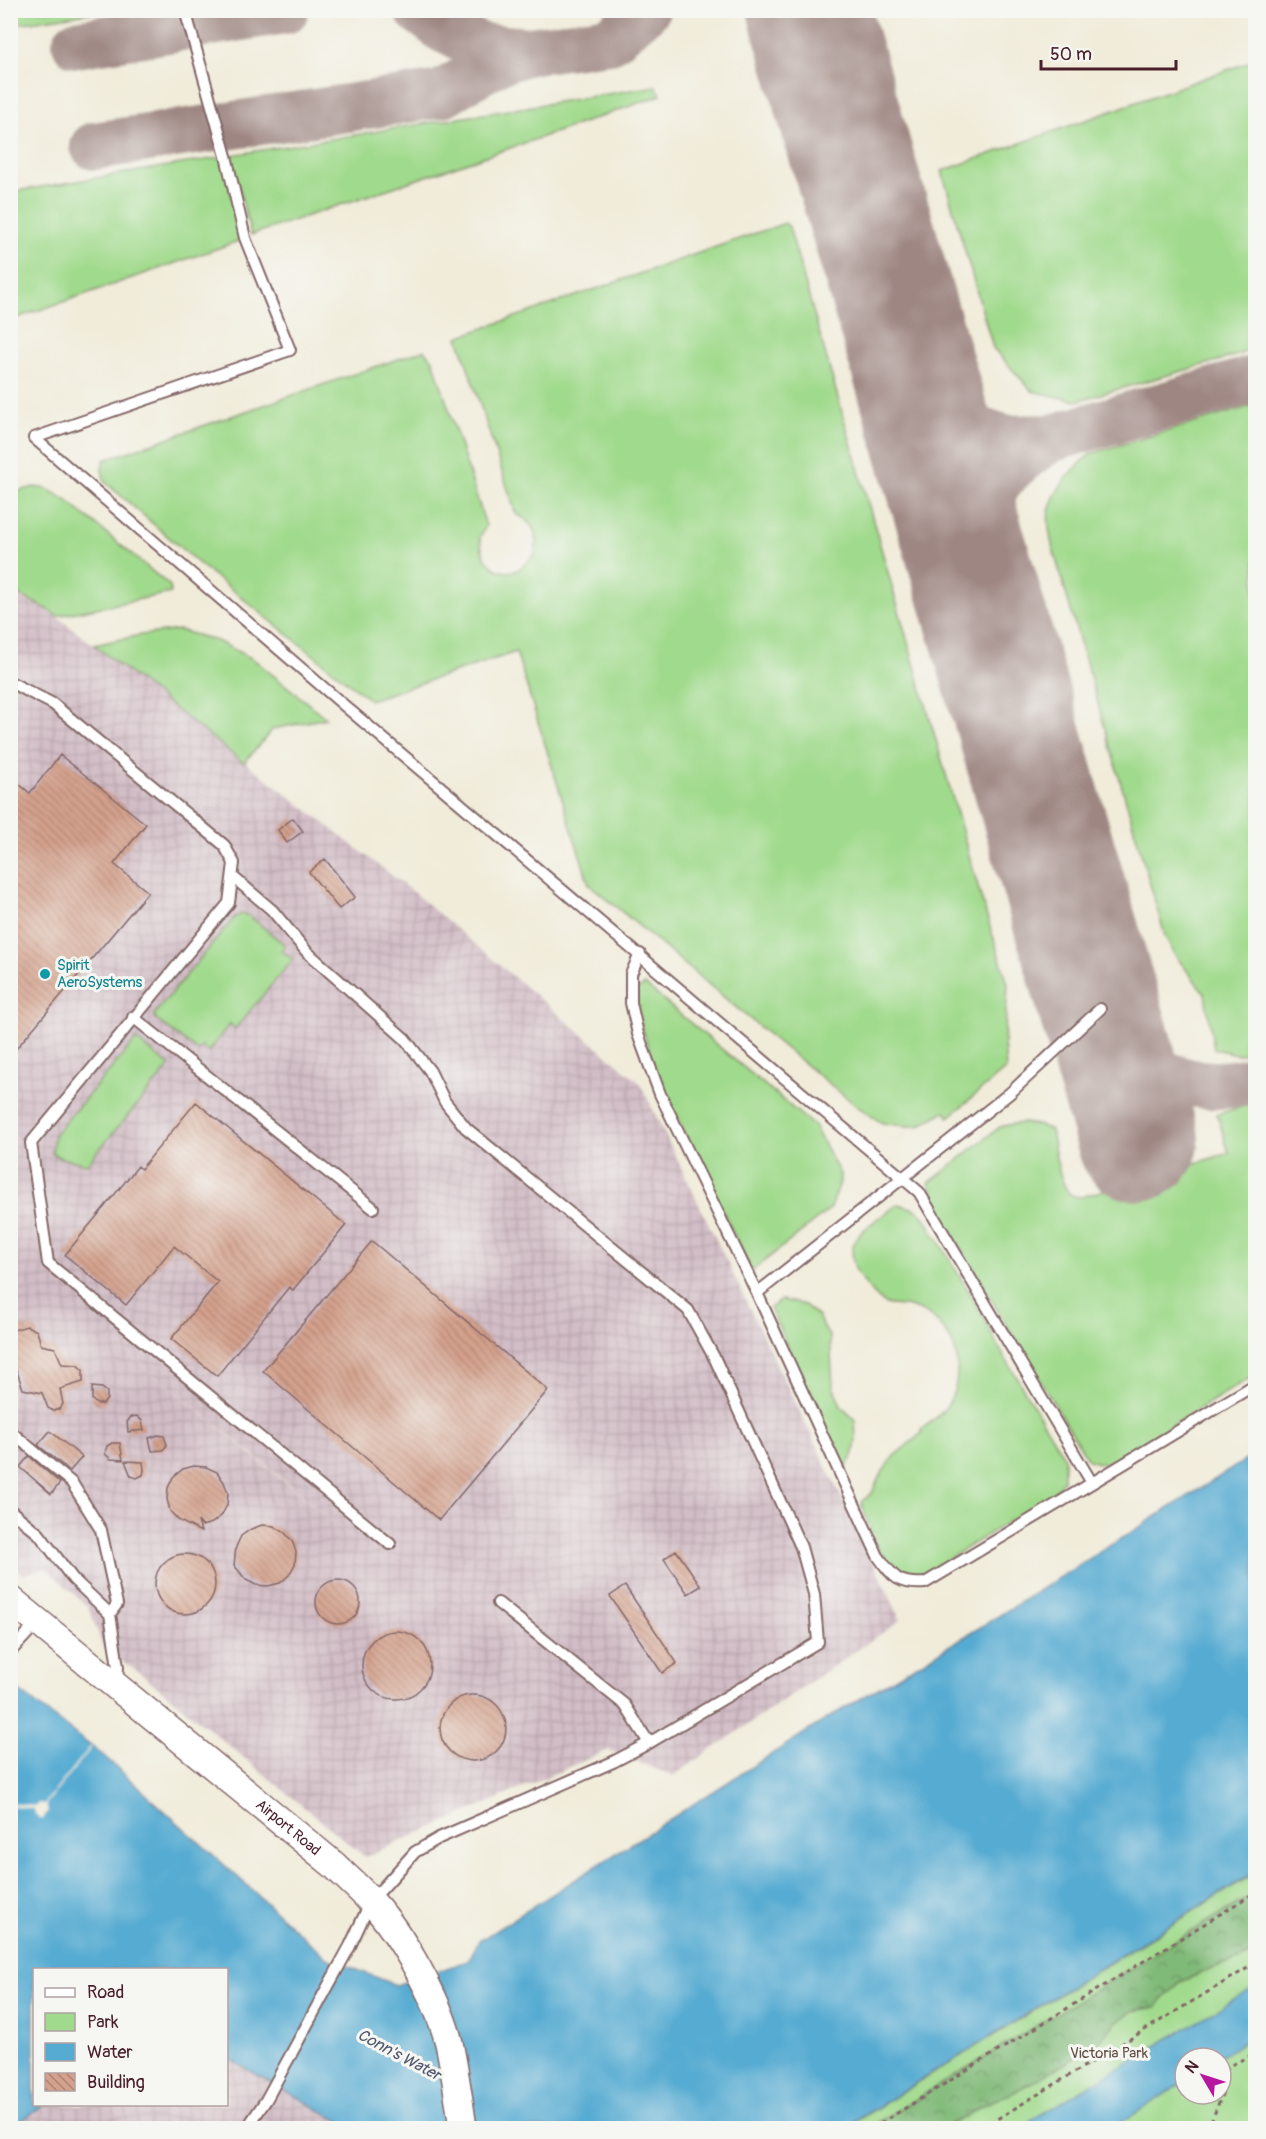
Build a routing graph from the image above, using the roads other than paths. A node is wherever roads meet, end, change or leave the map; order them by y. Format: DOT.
graph roads {
  1 [pos="185,10"];
  2 [pos="10,682"];
  3 [pos="233,877"];
  4 [pos="640,954"];
  5 [pos="1100,1009"];
  6 [pos="133,1017"];
  7 [pos="902,1177"];
  8 [pos="373,1208"];
  9 [pos="757,1293"];
  10 [pos="1256,1384"];
  11 [pos="10,1431"];
  12 [pos="1092,1482"];
  13 [pos="10,1510"];
  14 [pos="390,1544"];
  15 [pos="10,1599"];
  16 [pos="498,1603"];
  17 [pos="110,1614"];
  18 [pos="38,1622"];
  19 [pos="10,1652"];
  20 [pos="117,1686"];
  21 [pos="649,1743"];
  22 [pos="371,1900"];
  23 [pos="247,2128"];
  24 [pos="464,2128"];
  1 -- 4 [label="lane"];
  2 -- 3 [label="lane"];
  3 -- 6 [label="lane"];
  3 -- 21 [label="lane"];
  4 -- 7 [label="lane"];
  4 -- 9 [label="lane"];
  5 -- 7 [label="lane"];
  6 -- 8 [label="lane"];
  6 -- 14 [label="lane"];
  7 -- 9 [label="lane"];
  7 -- 12 [label="lane"];
  9 -- 12 [label="lane"];
  10 -- 12 [label="lane"];
  11 -- 17 [label="lane"];
  13 -- 17 [label="lane"];
  15 -- 18 [label="street, Airport Road"];
  16 -- 21 [label="lane"];
  17 -- 20 [label="lane"];
  18 -- 19 [label="lane"];
  18 -- 20 [label="street, Airport Road"];
  20 -- 22 [label="street, Airport Road"];
  21 -- 22 [label="lane"];
  22 -- 23 [label="lane"];
  22 -- 24 [label="street, Airport Road"];
}
